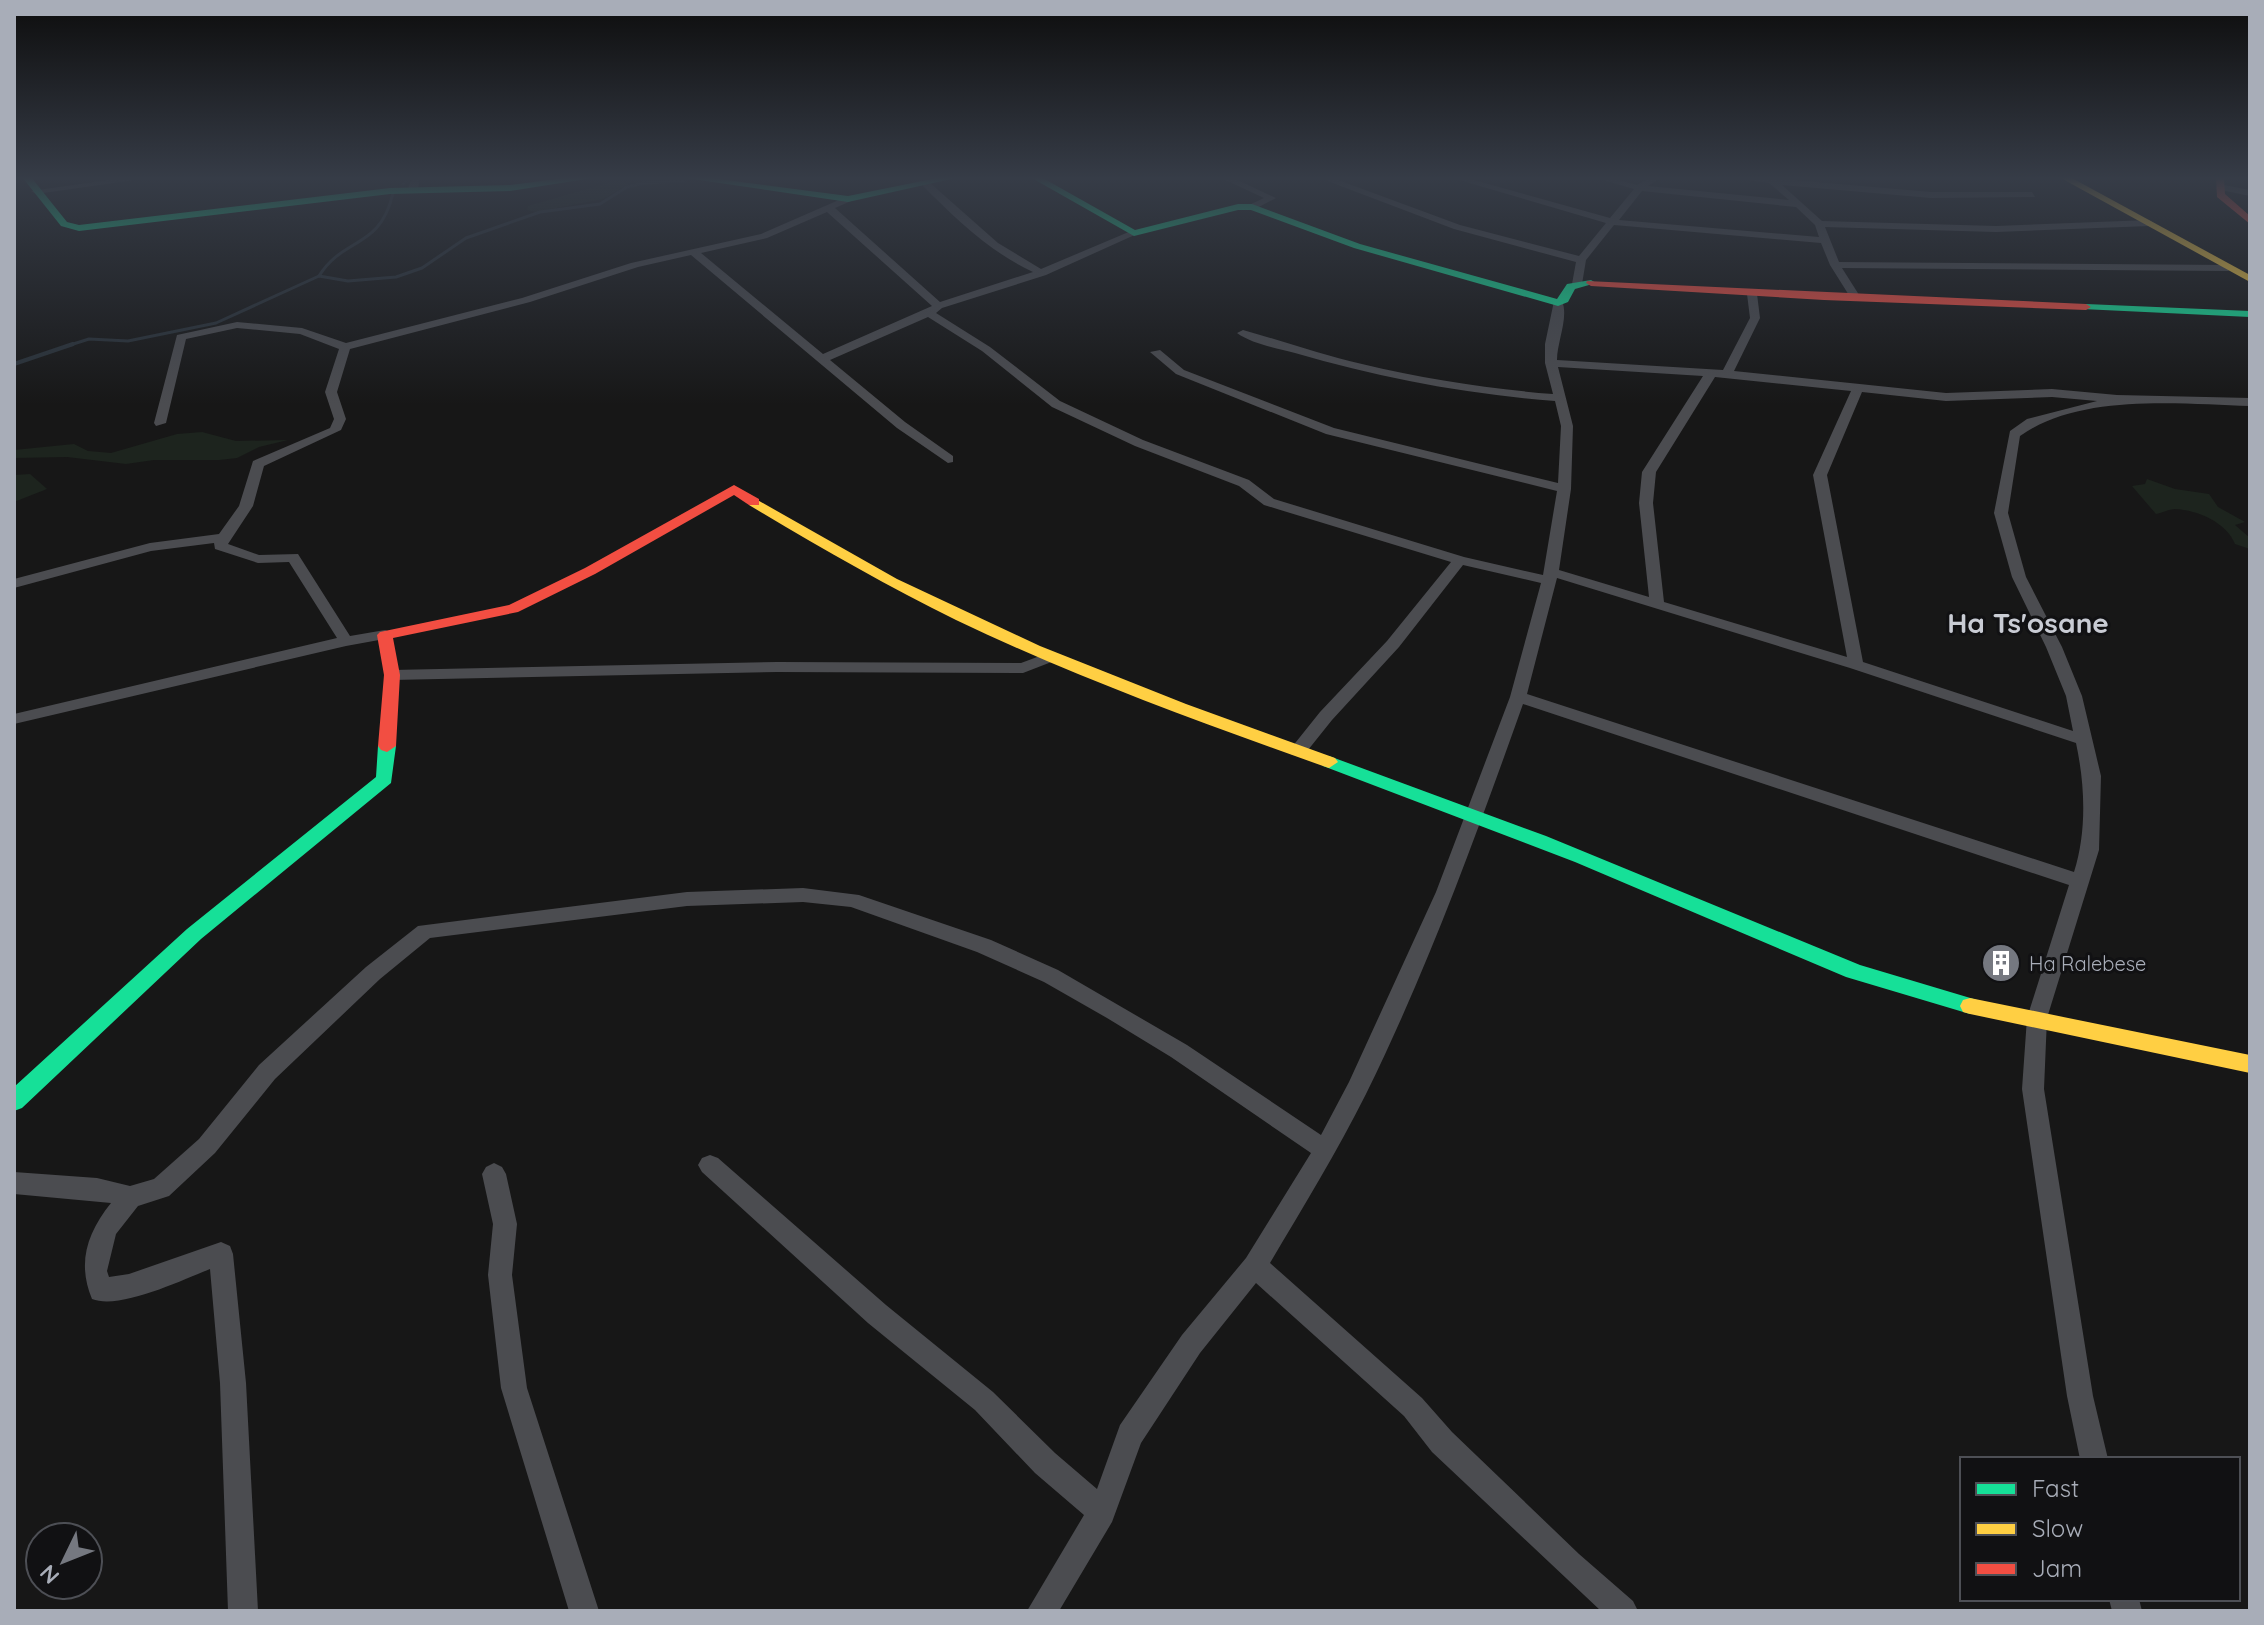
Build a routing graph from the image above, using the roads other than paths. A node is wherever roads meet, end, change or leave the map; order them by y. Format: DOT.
graph roads {
  1 [pos="690,253"];
  2 [pos="694,253"];
  3 [pos="875,253"];
  4 [pos="1006,253"];
  5 [pos="1088,253"];
  6 [pos="1380,253"];
  7 [pos="1554,253"];
  8 [pos="1587,253"];
  9 [pos="1830,253"];
  10 [pos="2201,253"];
  11 [pos="1581,260"];
  12 [pos="1835,265"];
  13 [pos="2228,268"];
  14 [pos="1042,273"];
  15 [pos="2250,279"];
  16 [pos="1577,284"];
  17 [pos="1752,294"];
  18 [pos="1856,298"];
  19 [pos="1558,303"];
  20 [pos="934,310"];
  21 [pos="2250,314"];
  22 [pos="1243,333"];
  23 [pos="345,347"];
  24 [pos="1156,352"];
  25 [pos="824,358"];
  26 [pos="1551,363"];
  27 [pos="1711,373"];
  28 [pos="1727,374"];
  29 [pos="1858,387"];
  30 [pos="1558,398"];
  31 [pos="2117,399"];
  32 [pos="2250,402"];
  33 [pos="160,423"];
  34 [pos="948,459"];
  35 [pos="1564,489"];
  36 [pos="222,538"];
  37 [pos="1460,560"];
  38 [pos="1550,576"];
  39 [pos="14,584"];
  40 [pos="1657,603"];
  41 [pos="385,635"];
  42 [pos="346,641"];
  43 [pos="1048,658"];
  44 [pos="1856,665"];
  45 [pos="392,675"];
  46 [pos="1518,697"];
  47 [pos="14,719"];
  48 [pos="2084,740"];
  49 [pos="1298,751"];
  50 [pos="1475,815"];
  51 [pos="2082,882"];
  52 [pos="2037,1018"];
  53 [pos="2250,1064"];
  54 [pos="14,1101"];
  55 [pos="1325,1150"];
  56 [pos="710,1165"];
  57 [pos="494,1174"];
  58 [pos="14,1183"];
  59 [pos="130,1197"];
  60 [pos="1255,1266"];
  61 [pos="2094,1457"];
  62 [pos="1102,1512"];
  63 [pos="243,1611"];
  64 [pos="584,1611"];
  65 [pos="1042,1611"];
  66 [pos="1623,1611"];
  1 -- 23 [label="street"];
  2 -- 25 [label="street"];
  3 -- 20 [label="street"];
  4 -- 14 [label="street"];
  5 -- 14 [label="street"];
  6 -- 19 [label="street"];
  7 -- 11 [label="street"];
  8 -- 11 [label="street"];
  9 -- 12 [label="street"];
  10 -- 13 [label="street"];
  11 -- 16 [label="street"];
  12 -- 13 [label="street"];
  12 -- 18 [label="street"];
  13 -- 15 [label="street"];
  14 -- 20 [label="street"];
  16 -- 17 [label="street"];
  16 -- 19 [label="street"];
  17 -- 18 [label="street"];
  17 -- 28 [label="street"];
  18 -- 21 [label="street"];
  19 -- 26 [label="street"];
  20 -- 25 [label="street"];
  20 -- 37 [label="street"];
  22 -- 30 [label="street"];
  23 -- 33 [label="street"];
  23 -- 36 [label="street"];
  24 -- 35 [label="street"];
  25 -- 34 [label="street"];
  26 -- 27 [label="street"];
  26 -- 30 [label="street"];
  27 -- 28 [label="street"];
  27 -- 40 [label="street"];
  28 -- 29 [label="street"];
  29 -- 31 [label="street"];
  29 -- 44 [label="street"];
  30 -- 35 [label="street"];
  31 -- 32 [label="street"];
  31 -- 48 [label="street"];
  35 -- 38 [label="street"];
  36 -- 39 [label="street"];
  36 -- 42 [label="street"];
  37 -- 38 [label="street"];
  37 -- 49 [label="street"];
  38 -- 40 [label="street"];
  38 -- 46 [label="street"];
  40 -- 44 [label="street"];
  41 -- 42 [label="street"];
  41 -- 43 [label="street"];
  41 -- 45 [label="street"];
  42 -- 47 [label="street"];
  43 -- 45 [label="street"];
  43 -- 49 [label="street"];
  44 -- 48 [label="street"];
  45 -- 54 [label="street"];
  46 -- 50 [label="street"];
  46 -- 51 [label="street"];
  48 -- 51 [label="street"];
  49 -- 50 [label="street"];
  50 -- 52 [label="street"];
  50 -- 55 [label="street"];
  51 -- 52 [label="street"];
  52 -- 53 [label="street"];
  52 -- 61 [label="street"];
  55 -- 59 [label="street"];
  55 -- 60 [label="street"];
  56 -- 62 [label="street"];
  57 -- 64 [label="street"];
  58 -- 59 [label="street"];
  59 -- 63 [label="street"];
  60 -- 62 [label="street"];
  60 -- 66 [label="street"];
  62 -- 65 [label="street"];
}
